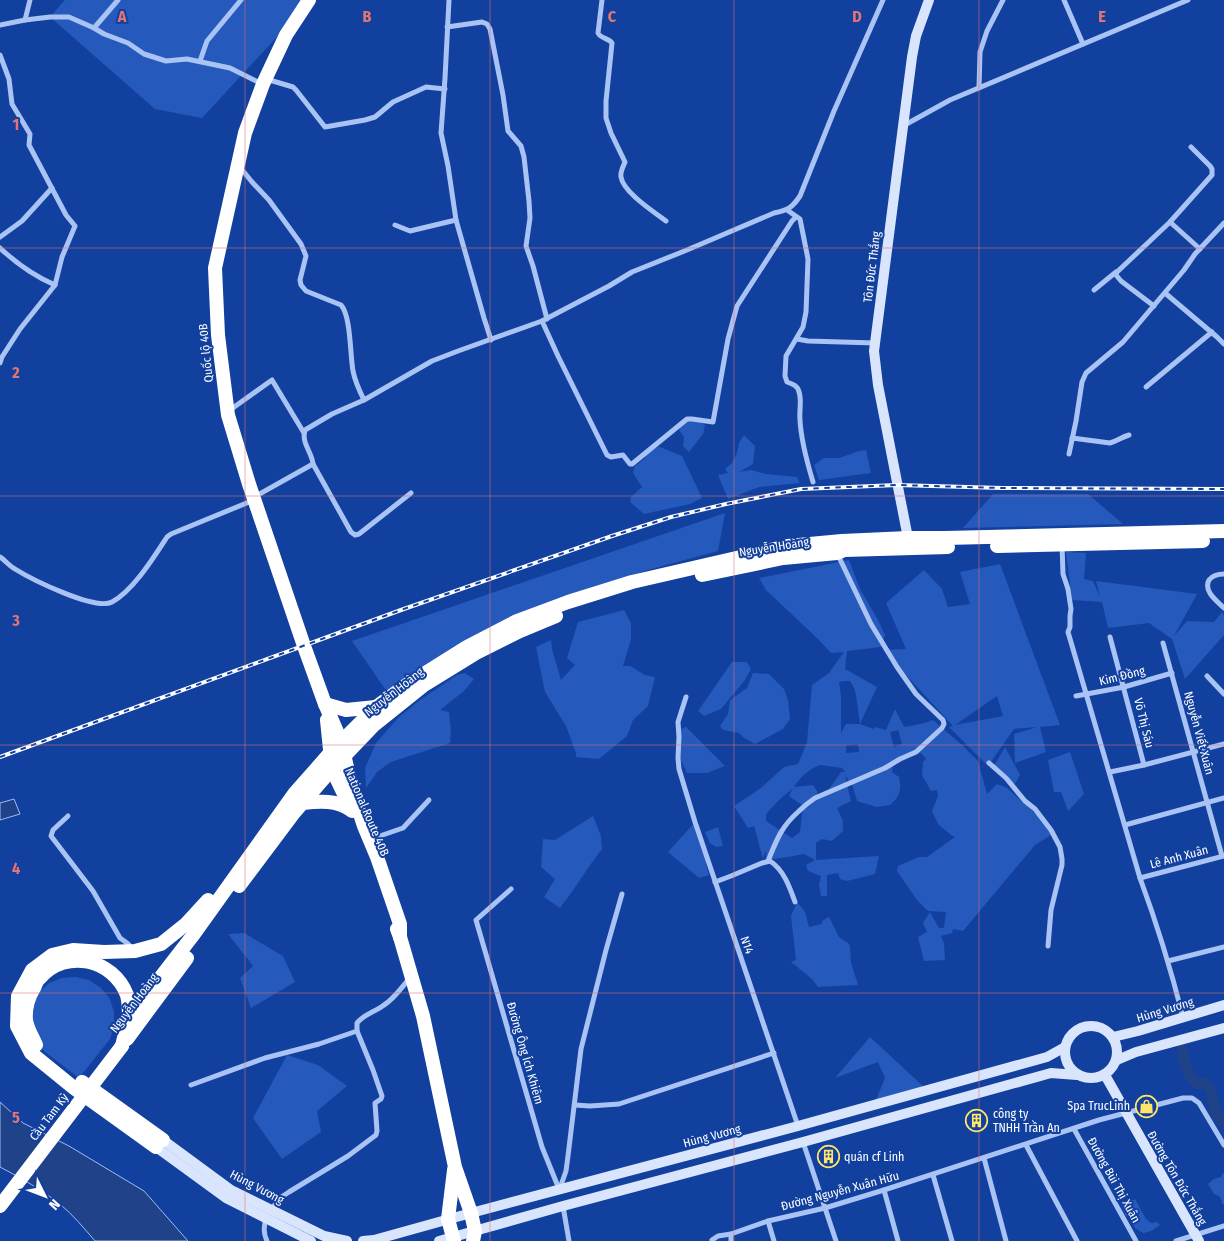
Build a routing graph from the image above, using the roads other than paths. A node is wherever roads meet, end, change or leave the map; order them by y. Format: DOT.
graph roads {
  1 [pos="30,0"];
  2 [pos="118,0"];
  3 [pos="241,0"];
  4 [pos="308,0"];
  5 [pos="449,0"];
  6 [pos="602,0"];
  7 [pos="883,0"];
  8 [pos="929,0"];
  9 [pos="1003,0"];
  10 [pos="1065,0"];
  11 [pos="1188,0"];
  12 [pos="25,20"];
  13 [pos="0,24"];
  14 [pos="447,27"];
  15 [pos="94,28"];
  16 [pos="1083,44"];
  17 [pos="0,55"];
  18 [pos="200,61"];
  19 [pos="264,82"];
  20 [pos="979,88"];
  21 [pos="444,89"];
  22 [pos="903,126"];
  23 [pos="1191,147"];
  24 [pos="238,164"];
  25 [pos="52,188"];
  26 [pos="787,210"];
  27 [pos="796,217"];
  28 [pos="456,220"];
  29 [pos="666,221"];
  30 [pos="1170,222"];
  31 [pos="1224,223"];
  32 [pos="395,225"];
  33 [pos="0,237"];
  34 [pos="0,248"];
  35 [pos="1200,249"];
  36 [pos="1117,272"];
  37 [pos="55,285"];
  38 [pos="1094,290"];
  39 [pos="1165,293"];
  40 [pos="1154,306"];
  41 [pos="544,320"];
  42 [pos="1212,332"];
  43 [pos="797,338"];
  44 [pos="491,340"];
  45 [pos="875,343"];
  46 [pos="1224,344"];
  47 [pos="1,357"];
  48 [pos="0,363"];
  49 [pos="1146,387"];
  50 [pos="364,400"];
  51 [pos="228,412"];
  52 [pos="304,433"];
  53 [pos="1129,435"];
  54 [pos="1072,438"];
  55 [pos="1069,454"];
  56 [pos="313,464"];
  57 [pos="813,482"];
  58 [pos="411,494"];
  59 [pos="254,498"];
  60 [pos="1224,531"];
  61 [pos="908,538"];
  62 [pos="1224,540"];
  63 [pos="1062,545"];
  64 [pos="837,553"];
  65 [pos="0,557"];
  66 [pos="1224,574"];
  67 [pos="1224,608"];
  68 [pos="1110,637"];
  69 [pos="1164,643"];
  70 [pos="1172,673"];
  71 [pos="1207,676"];
  72 [pos="1124,687"];
  73 [pos="1087,694"];
  74 [pos="1224,694"];
  75 [pos="1076,696"];
  76 [pos="686,697"];
  77 [pos="325,704"];
  78 [pos="376,707"];
  79 [pos="341,741"];
  80 [pos="1224,744"];
  81 [pos="331,752"];
  82 [pos="1194,752"];
  83 [pos="345,756"];
  84 [pos="989,763"];
  85 [pos="1144,765"];
  86 [pos="332,770"];
  87 [pos="1110,772"];
  88 [pos="1224,798"];
  89 [pos="429,800"];
  90 [pos="1207,802"];
  91 [pos="303,803"];
  92 [pos="351,810"];
  93 [pos="68,816"];
  94 [pos="1125,825"];
  95 [pos="266,834"];
  96 [pos="370,839"];
  97 [pos="1223,856"];
  98 [pos="768,861"];
  99 [pos="1140,878"];
  100 [pos="715,882"];
  101 [pos="511,890"];
  102 [pos="622,894"];
  103 [pos="795,902"];
  104 [pos="400,937"];
  105 [pos="1048,946"];
  106 [pos="1224,947"];
  107 [pos="135,951"];
  108 [pos="1168,961"];
  109 [pos="411,976"];
  110 [pos="1224,1006"];
  111 [pos="1183,1017"];
  112 [pos="129,1018"];
  113 [pos="1224,1028"];
  114 [pos="357,1031"];
  115 [pos="1113,1037"];
  116 [pos="122,1046"];
  117 [pos="1065,1047"];
  118 [pos="774,1053"];
  119 [pos="1117,1060"];
  120 [pos="1077,1075"];
  121 [pos="1105,1075"];
  122 [pos="191,1085"];
  123 [pos="575,1105"];
  124 [pos="1126,1112"];
  125 [pos="798,1126"];
  126 [pos="1074,1129"];
  127 [pos="804,1142"];
  128 [pos="159,1143"];
  129 [pos="1026,1145"];
  130 [pos="1224,1145"];
  131 [pos="984,1158"];
  132 [pos="455,1167"];
  133 [pos="933,1175"];
  134 [pos="559,1190"];
  135 [pos="884,1190"];
  136 [pos="0,1206"];
  137 [pos="563,1206"];
  138 [pos="825,1208"];
  139 [pos="272,1210"];
  140 [pos="472,1212"];
  141 [pos="266,1219"];
  142 [pos="448,1219"];
  143 [pos="768,1221"];
  144 [pos="1224,1226"];
  145 [pos="731,1234"];
  146 [pos="474,1236"];
  147 [pos="1197,1238"];
  148 [pos="448,1240"];
  149 [pos="712,1240"];
  150 [pos="267,1241"];
  151 [pos="311,1241"];
  152 [pos="347,1241"];
  153 [pos="363,1241"];
  154 [pos="569,1241"];
  155 [pos="731,1241"];
  156 [pos="774,1241"];
  157 [pos="836,1241"];
  158 [pos="898,1241"];
  159 [pos="952,1241"];
  160 [pos="1006,1241"];
  161 [pos="1077,1241"];
  162 [pos="1136,1241"];
  163 [pos="1176,1241"];
  1 -- 12 [label="street"];
  2 -- 15 [label="street"];
  3 -- 18 [label="street"];
  4 -- 19 [label="highway, Quốc lộ 40B"];
  5 -- 14 [label="street"];
  6 -- 29 [label="street"];
  7 -- 26 [label="street"];
  8 -- 22 [label="main road, Tôn Đức Thắng"];
  9 -- 20 [label="street"];
  10 -- 16 [label="street"];
  11 -- 16 [label="street"];
  12 -- 13 [label="street"];
  12 -- 15 [label="street"];
  14 -- 21 [label="street"];
  14 -- 41 [label="street"];
  15 -- 18 [label="street"];
  16 -- 20 [label="street"];
  17 -- 25 [label="street"];
  18 -- 19 [label="street"];
  19 -- 21 [label="street"];
  19 -- 24 [label="highway, Quốc lộ 40B"];
  20 -- 22 [label="street"];
  21 -- 28 [label="street"];
  22 -- 45 [label="main road, Tôn Đức Thắng"];
  23 -- 30 [label="street"];
  24 -- 50 [label="street"];
  24 -- 51 [label="highway, Quốc lộ 40B"];
  25 -- 33 [label="street"];
  25 -- 37 [label="street"];
  26 -- 27 [label="street"];
  26 -- 41 [label="street"];
  27 -- 41 [label="street"];
  27 -- 43 [label="street"];
  28 -- 32 [label="street"];
  28 -- 44 [label="street"];
  30 -- 35 [label="street"];
  30 -- 36 [label="street"];
  31 -- 35 [label="street"];
  34 -- 37 [label="street"];
  35 -- 39 [label="street"];
  36 -- 38 [label="street"];
  36 -- 40 [label="street"];
  37 -- 47 [label="street"];
  39 -- 40 [label="street"];
  39 -- 42 [label="street"];
  40 -- 54 [label="street"];
  41 -- 44 [label="street"];
  42 -- 46 [label="street"];
  42 -- 49 [label="street"];
  43 -- 45 [label="street"];
  43 -- 57 [label="street"];
  44 -- 50 [label="street"];
  45 -- 61 [label="main road, Tôn Đức Thắng"];
  47 -- 48 [label="street"];
  50 -- 52 [label="street"];
  51 -- 52 [label="street"];
  51 -- 59 [label="highway, Quốc lộ 40B"];
  52 -- 56 [label="street"];
  53 -- 54 [label="street"];
  54 -- 55 [label="street"];
  56 -- 58 [label="street"];
  56 -- 59 [label="street"];
  59 -- 65 [label="street"];
  59 -- 77 [label="highway, Quốc lộ 40B"];
  60 -- 61 [label="highway, Nguyễn Hoàng"];
  61 -- 78 [label="highway, Nguyễn Hoàng"];
  62 -- 63 [label="highway, Nguyễn Hoàng"];
  63 -- 64 [label="highway, Nguyễn Hoàng"];
  63 -- 73 [label="street"];
  64 -- 83 [label="highway, Nguyễn Hoàng"];
  64 -- 98 [label="street"];
  66 -- 67 [label="street"];
  68 -- 72 [label="street, Võ Thị Sáu"];
  69 -- 70 [label="street, Nguyễn Viết Xuân"];
  70 -- 72 [label="street, Kim Đồng"];
  70 -- 82 [label="street, Nguyễn Viết Xuân"];
  71 -- 74 [label="street"];
  72 -- 73 [label="street, Kim Đồng"];
  72 -- 85 [label="street, Võ Thị Sáu"];
  73 -- 75 [label="street, Kim Đồng"];
  73 -- 87 [label="street"];
  76 -- 100 [label="street, N14"];
  77 -- 78 [label="highway"];
  77 -- 79 [label="highway"];
  77 -- 81 [label="highway, National Route 40B"];
  78 -- 79 [label="highway, Nguyễn Hoàng"];
  79 -- 81 [label="highway, Nguyễn Hoàng"];
  79 -- 83 [label="highway, National Route 40B"];
  80 -- 82 [label="street"];
  81 -- 86 [label="highway, National Route 40B"];
  81 -- 95 [label="highway, Nguyễn Hoàng"];
  82 -- 85 [label="street"];
  82 -- 90 [label="street, Nguyễn Viết Xuân"];
  83 -- 86 [label="highway, Nguyễn Hoàng"];
  83 -- 96 [label="highway, National Route 40B"];
  84 -- 105 [label="street"];
  85 -- 87 [label="street"];
  86 -- 91 [label="highway, Nguyễn Hoàng"];
  86 -- 92 [label="highway, National Route 40B"];
  87 -- 94 [label="street"];
  88 -- 90 [label="street"];
  89 -- 96 [label="street"];
  90 -- 94 [label="street"];
  90 -- 97 [label="street, Nguyễn Viết Xuân"];
  91 -- 92 [label="highway"];
  91 -- 116 [label="highway, Nguyễn Hoàng"];
  92 -- 104 [label="highway, National Route 40B"];
  93 -- 107 [label="street"];
  94 -- 99 [label="street"];
  95 -- 107 [label="highway"];
  95 -- 112 [label="highway, Nguyễn Hoàng"];
  96 -- 104 [label="highway, National Route 40B"];
  97 -- 99 [label="street, Lê Anh Xuân"];
  98 -- 100 [label="street"];
  98 -- 103 [label="street"];
  99 -- 108 [label="street"];
  100 -- 118 [label="street, N14"];
  101 -- 134 [label="street, Đường Ông Ích Khiêm"];
  102 -- 123 [label="street"];
  104 -- 109 [label="highway, National Route 40B"];
  106 -- 108 [label="street"];
  107 -- 128 [label="highway"];
  108 -- 111 [label="street"];
  109 -- 114 [label="street"];
  109 -- 132 [label="highway, National Route 40B"];
  110 -- 111 [label="main road, Hùng Vương"];
  111 -- 115 [label="main road, Hùng Vương"];
  112 -- 116 [label="highway, Nguyễn Hoàng"];
  112 -- 128 [label="highway"];
  113 -- 119 [label="main road"];
  114 -- 122 [label="street"];
  114 -- 139 [label="street"];
  115 -- 117 [label="main road"];
  115 -- 119 [label="main road"];
  116 -- 136 [label="highway, Cầu Tam Kỳ, bridge"];
  117 -- 120 [label="main road"];
  117 -- 125 [label="main road, Hùng Vương"];
  118 -- 123 [label="street"];
  118 -- 125 [label="street, N14"];
  119 -- 121 [label="main road"];
  120 -- 121 [label="main road"];
  120 -- 127 [label="main road"];
  121 -- 124 [label="main road, Đường Tôn Đức Thắng"];
  123 -- 134 [label="street"];
  124 -- 126 [label="street, Đường Nguyễn Xuân Hữu"];
  124 -- 130 [label="street, Đường Nguyễn Xuân Hữu"];
  124 -- 147 [label="main road, Đường Tôn Đức Thắng"];
  125 -- 127 [label="main road"];
  125 -- 134 [label="main road, Hùng Vương"];
  126 -- 129 [label="street, Đường Nguyễn Xuân Hữu"];
  126 -- 162 [label="street, Đường Bùi Thị Xuân"];
  127 -- 137 [label="main road"];
  127 -- 138 [label="street"];
  128 -- 139 [label="main road, Hùng Vương"];
  128 -- 141 [label="main road, Hùng Vương"];
  129 -- 131 [label="street, Đường Nguyễn Xuân Hữu"];
  129 -- 161 [label="street"];
  131 -- 133 [label="street, Đường Nguyễn Xuân Hữu"];
  131 -- 160 [label="street"];
  132 -- 140 [label="highway"];
  132 -- 142 [label="highway"];
  133 -- 135 [label="street, Đường Nguyễn Xuân Hữu"];
  133 -- 159 [label="street"];
  134 -- 137 [label="main road"];
  134 -- 140 [label="main road, Hùng Vương"];
  135 -- 138 [label="street, Đường Nguyễn Xuân Hữu"];
  135 -- 158 [label="street"];
  137 -- 146 [label="main road"];
  137 -- 154 [label="street"];
  138 -- 143 [label="street, Đường Nguyễn Xuân Hữu"];
  138 -- 157 [label="street"];
  139 -- 141 [label="street"];
  139 -- 152 [label="main road, Hùng Vương"];
  140 -- 142 [label="main road, Hùng Vương"];
  140 -- 146 [label="highway"];
  141 -- 150 [label="street"];
  141 -- 151 [label="main road, Hùng Vương"];
  142 -- 148 [label="highway"];
  142 -- 153 [label="main road, Hùng Vương"];
  143 -- 145 [label="street, Đường Nguyễn Xuân Hữu"];
  143 -- 156 [label="street"];
  144 -- 147 [label="street"];
  145 -- 149 [label="street, Đường Nguyễn Xuân Hữu"];
  145 -- 155 [label="street"];
  146 -- 148 [label="main road"];
  147 -- 163 [label="street"];
}
